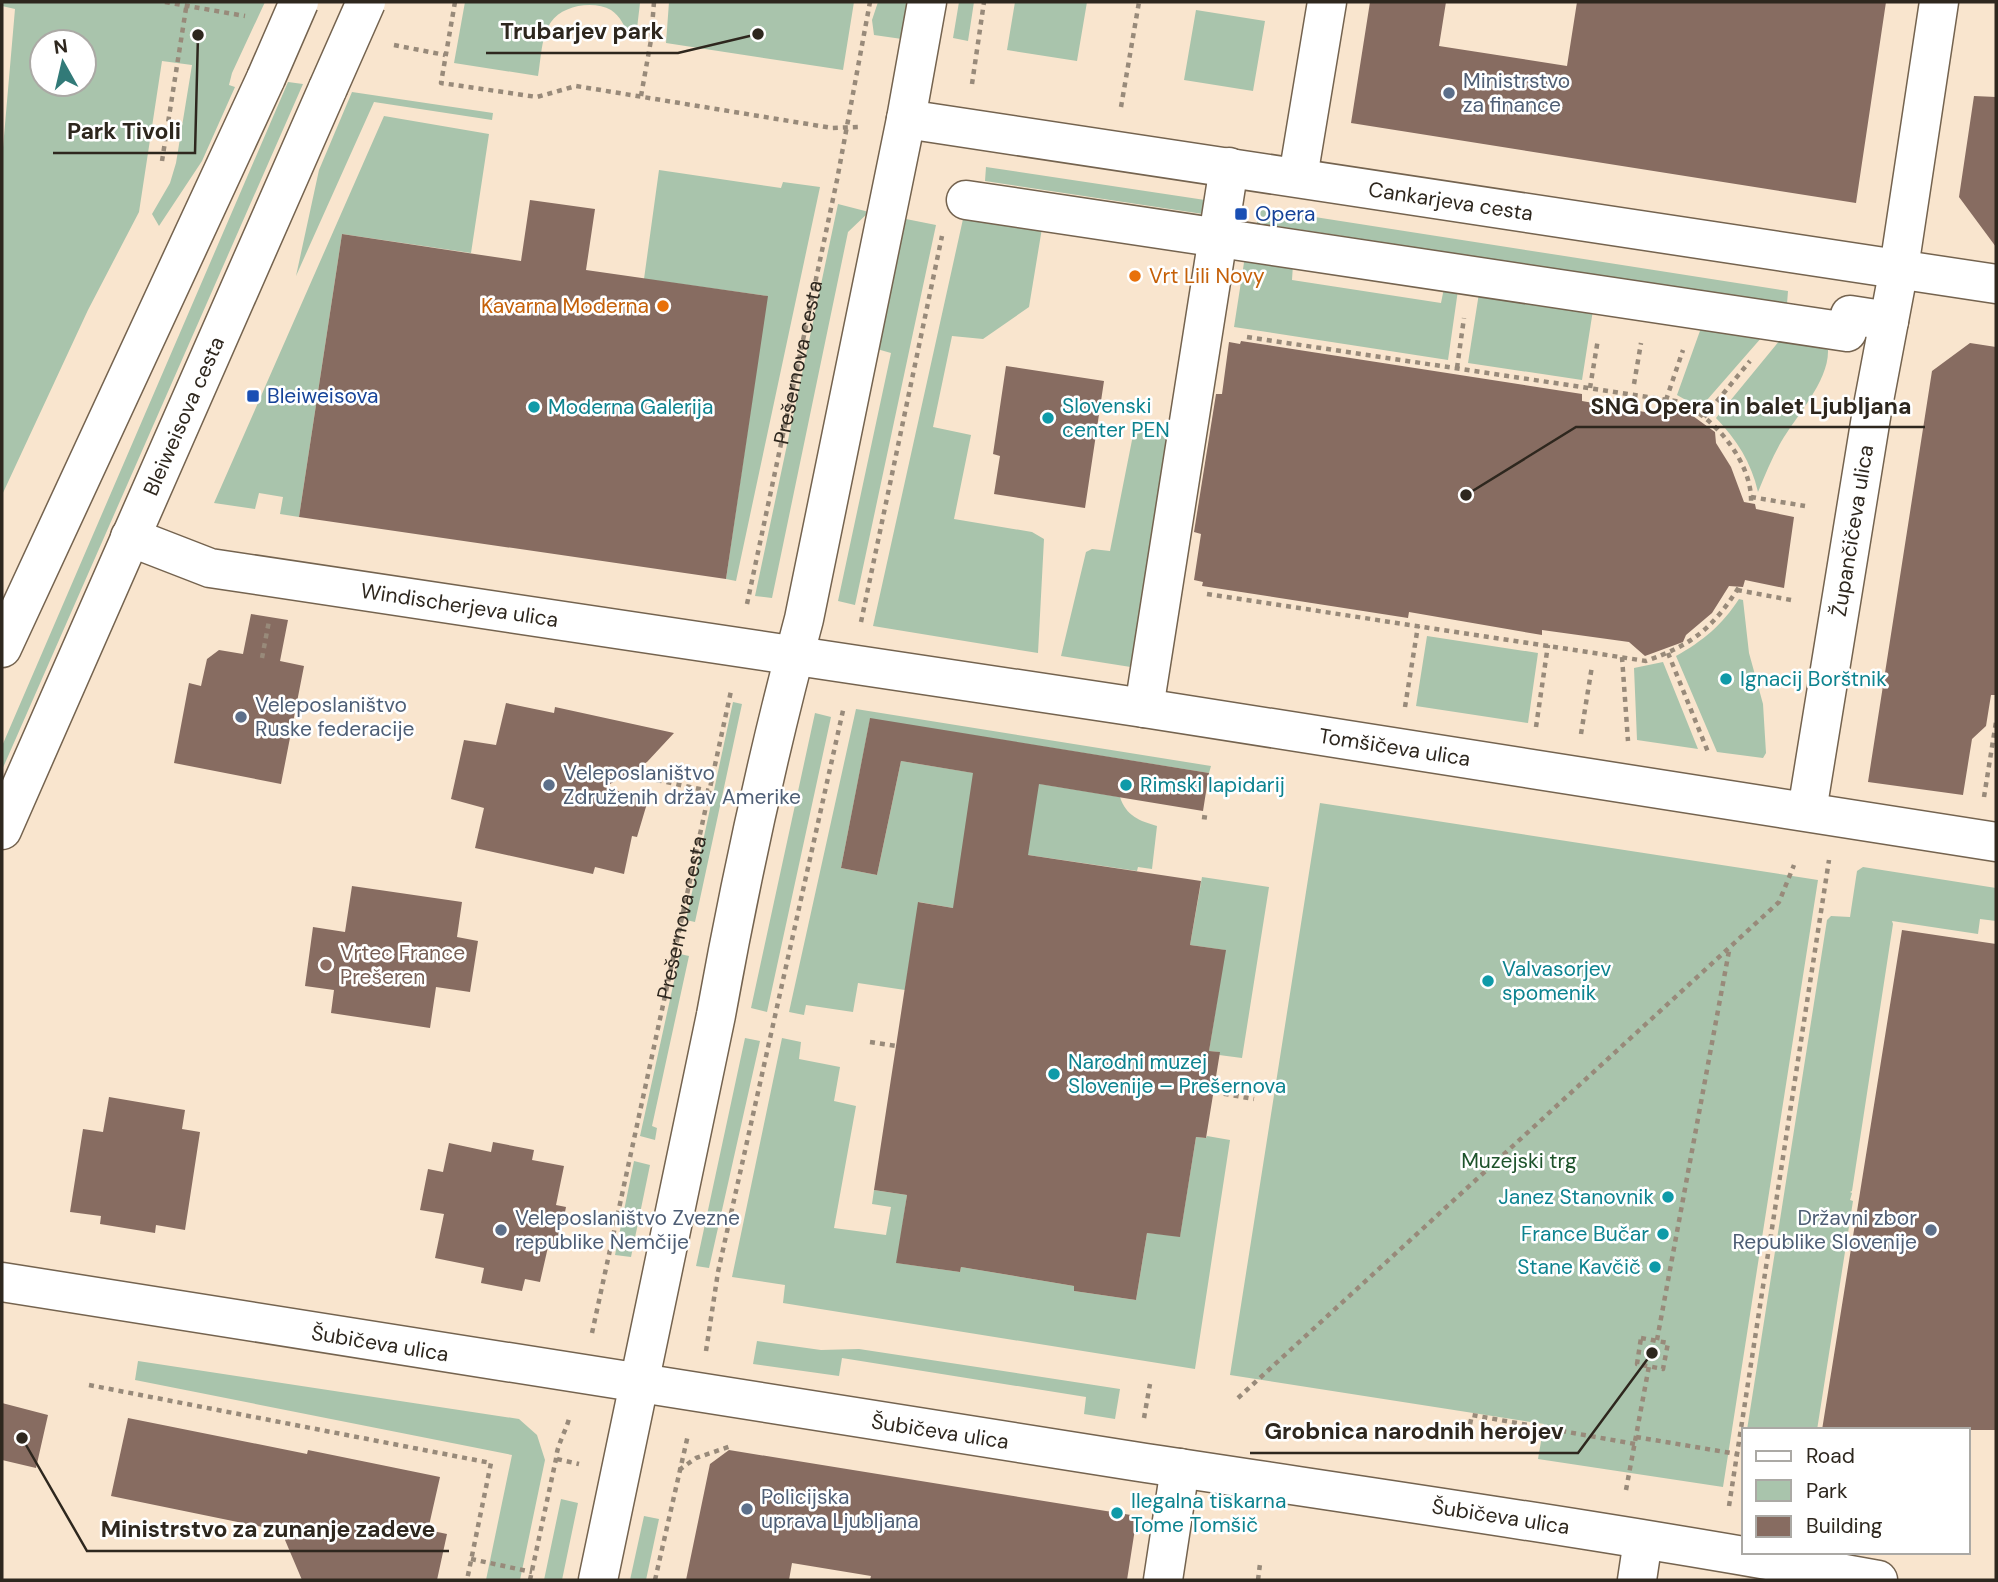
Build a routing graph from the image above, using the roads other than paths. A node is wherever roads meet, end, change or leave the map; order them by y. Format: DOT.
graph roads {
  1 [pos="299,2"];
  2 [pos="366,2"];
  3 [pos="927,2"];
  4 [pos="1326,2"];
  5 [pos="1939,2"];
  6 [pos="906,119"];
  7 [pos="1229,167"];
  8 [pos="1298,177"];
  9 [pos="955,212"];
  10 [pos="1217,238"];
  11 [pos="1899,268"];
  12 [pos="1996,284"];
  13 [pos="1889,321"];
  14 [pos="130,537"];
  15 [pos="2,648"];
  16 [pos="794,656"];
  17 [pos="1144,708"];
  18 [pos="1807,811"];
  19 [pos="2,830"];
  20 [pos="1996,842"];
  21 [pos="2,1282"];
  22 [pos="638,1386"];
  23 [pos="1192,1469"];
  24 [pos="1643,1541"];
  25 [pos="598,1580"];
  26 [pos="1163,1580"];
  27 [pos="1637,1580"];
  28 [pos="1878,1580"];
  1 -- 15 [label="street, bridge"];
  2 -- 14 [label="street, Bleiweisova cesta, bridge"];
  3 -- 6 [label="street"];
  4 -- 8 [label="street"];
  5 -- 11 [label="street, Župančičeva ulica"];
  6 -- 7 [label="street, Cankarjeva cesta"];
  6 -- 16 [label="street"];
  7 -- 8 [label="street, Cankarjeva cesta"];
  7 -- 10 [label="street"];
  8 -- 11 [label="street, Cankarjeva cesta"];
  9 -- 10 [label="street"];
  10 -- 13 [label="street"];
  10 -- 17 [label="street"];
  11 -- 12 [label="street, Cankarjeva cesta"];
  11 -- 13 [label="street, Župančičeva ulica"];
  13 -- 18 [label="street, Župančičeva ulica"];
  14 -- 16 [label="street, Windischerjeva ulica"];
  14 -- 19 [label="street, Bleiweisova cesta"];
  16 -- 17 [label="street, Tomšičeva ulica"];
  16 -- 22 [label="street"];
  17 -- 18 [label="street, Tomšičeva ulica"];
  18 -- 20 [label="street, Tomšičeva ulica"];
  21 -- 22 [label="street, Šubičeva ulica"];
  22 -- 23 [label="street, Šubičeva ulica"];
  22 -- 25 [label="street"];
  23 -- 24 [label="street, Šubičeva ulica"];
  23 -- 26 [label="street"];
  24 -- 27 [label="street"];
  24 -- 28 [label="street, Šubičeva ulica"];
}
